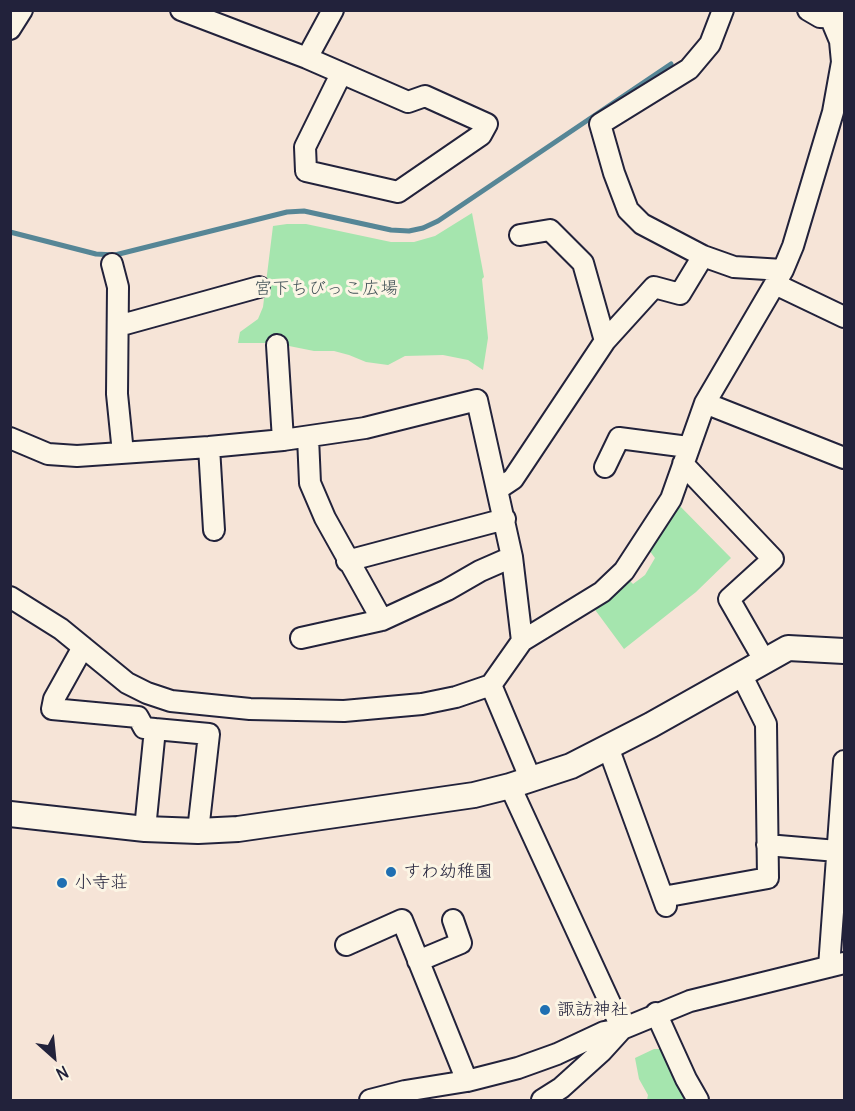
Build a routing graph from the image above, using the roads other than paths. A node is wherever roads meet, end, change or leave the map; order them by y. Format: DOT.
graph roads {
  1 [pos="22,10"];
  2 [pos="181,10"];
  3 [pos="333,10"];
  4 [pos="723,10"];
  5 [pos="808,10"];
  6 [pos="837,18"];
  7 [pos="10,29"];
  8 [pos="307,58"];
  9 [pos="340,74"];
  10 [pos="839,117"];
  11 [pos="520,235"];
  12 [pos="703,256"];
  13 [pos="112,264"];
  14 [pos="779,277"];
  15 [pos="259,287"];
  16 [pos="844,317"];
  17 [pos="118,326"];
  18 [pos="604,341"];
  19 [pos="277,345"];
  20 [pos="705,403"];
  21 [pos="308,437"];
  22 [pos="10,438"];
  23 [pos="283,440"];
  24 [pos="208,447"];
  25 [pos="123,453"];
  26 [pos="686,456"];
  27 [pos="844,458"];
  28 [pos="605,467"];
  29 [pos="498,489"];
  30 [pos="505,519"];
  31 [pos="214,530"];
  32 [pos="512,557"];
  33 [pos="347,561"];
  34 [pos="12,599"];
  35 [pos="382,620"];
  36 [pos="301,638"];
  37 [pos="522,641"];
  38 [pos="84,647"];
  39 [pos="844,651"];
  40 [pos="764,660"];
  41 [pos="741,674"];
  42 [pos="490,685"];
  43 [pos="155,729"];
  44 [pos="608,747"];
  45 [pos="844,761"];
  46 [pos="521,783"];
  47 [pos="10,814"];
  48 [pos="146,829"];
  49 [pos="198,831"];
  50 [pos="767,845"];
  51 [pos="837,851"];
  52 [pos="453,920"];
  53 [pos="346,945"];
  54 [pos="418,961"];
  55 [pos="837,965"];
  56 [pos="656,1013"];
  57 [pos="622,1029"];
  58 [pos="467,1081"];
  59 [pos="370,1101"];
  60 [pos="542,1101"];
  61 [pos="698,1101"];
  1 -- 7 [label="street"];
  2 -- 8 [label="street"];
  3 -- 8 [label="street"];
  4 -- 12 [label="street"];
  5 -- 6 [label="street"];
  6 -- 10 [label="street"];
  8 -- 9 [label="street"];
  9 -- 9 [label="street"];
  10 -- 14 [label="street"];
  11 -- 18 [label="street"];
  12 -- 14 [label="street"];
  12 -- 18 [label="street"];
  13 -- 17 [label="street"];
  14 -- 16 [label="street"];
  14 -- 20 [label="street"];
  15 -- 17 [label="street"];
  17 -- 25 [label="street"];
  18 -- 29 [label="street"];
  19 -- 23 [label="street"];
  20 -- 26 [label="street"];
  20 -- 27 [label="street"];
  21 -- 23 [label="street"];
  21 -- 29 [label="street"];
  21 -- 33 [label="street"];
  22 -- 25 [label="street"];
  23 -- 24 [label="street"];
  24 -- 25 [label="street"];
  24 -- 31 [label="street"];
  26 -- 28 [label="street"];
  26 -- 37 [label="street"];
  26 -- 40 [label="street"];
  29 -- 30 [label="street"];
  30 -- 32 [label="street"];
  30 -- 33 [label="street"];
  32 -- 35 [label="street"];
  32 -- 37 [label="street"];
  33 -- 35 [label="street"];
  34 -- 38 [label="street"];
  35 -- 36 [label="street"];
  37 -- 42 [label="street"];
  38 -- 42 [label="street"];
  38 -- 43 [label="street"];
  39 -- 40 [label="street"];
  40 -- 41 [label="street"];
  41 -- 44 [label="street"];
  41 -- 50 [label="street"];
  42 -- 46 [label="street"];
  43 -- 48 [label="street"];
  43 -- 49 [label="street"];
  44 -- 46 [label="street"];
  44 -- 50 [label="street"];
  45 -- 51 [label="street"];
  46 -- 49 [label="street"];
  46 -- 57 [label="street"];
  47 -- 48 [label="street"];
  48 -- 49 [label="street"];
  50 -- 51 [label="street"];
  51 -- 55 [label="street"];
  52 -- 54 [label="street"];
  53 -- 54 [label="street"];
  54 -- 58 [label="street"];
  55 -- 56 [label="street"];
  56 -- 57 [label="street"];
  56 -- 61 [label="street"];
  57 -- 58 [label="street"];
  57 -- 60 [label="street"];
  58 -- 59 [label="street"];
}
